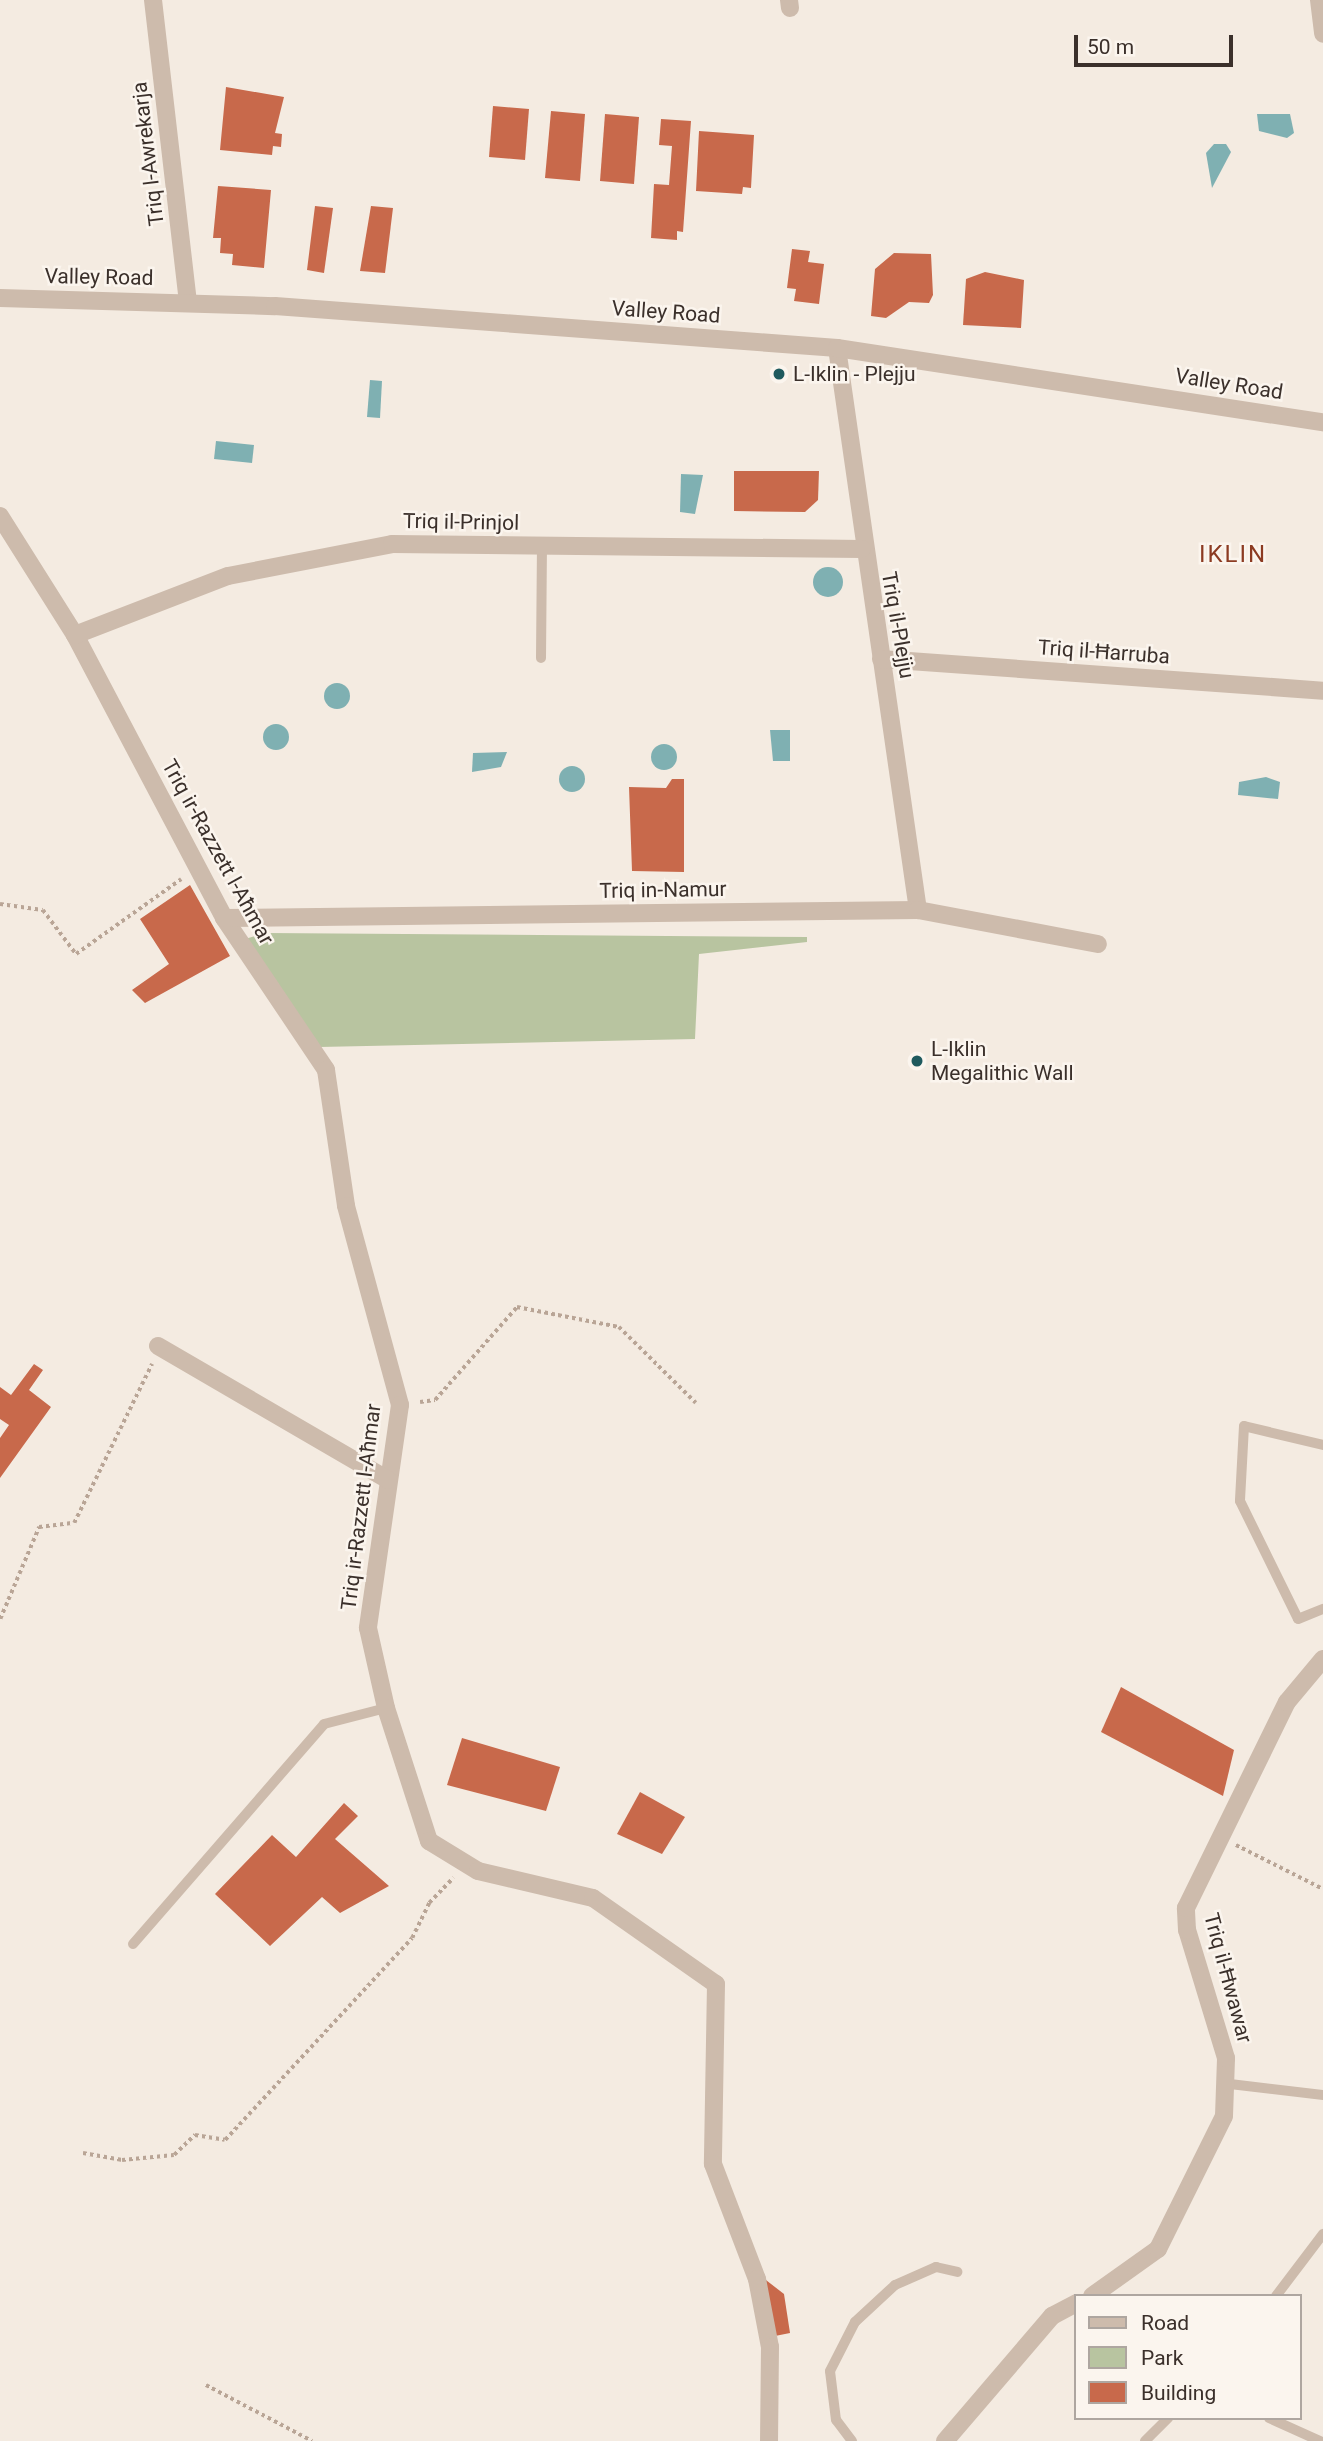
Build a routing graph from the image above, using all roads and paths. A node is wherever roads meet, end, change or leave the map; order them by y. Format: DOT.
graph roads {
  1 [pos="153,0"];
  2 [pos="1319,0"];
  3 [pos="1323,34"];
  4 [pos="0,298"];
  5 [pos="188,302"];
  6 [pos="837,348"];
  7 [pos="1323,422"];
  8 [pos="0,516"];
  9 [pos="542,546"];
  10 [pos="862,549"];
  11 [pos="75,635"];
  12 [pos="541,657"];
  13 [pos="881,659"];
  14 [pos="1323,691"];
  15 [pos="197,867"];
  16 [pos="0,904"];
  17 [pos="918,909"];
  18 [pos="224,918"];
  19 [pos="1098,944"];
  20 [pos="158,1346"];
  21 [pos="696,1403"];
  22 [pos="400,1405"];
  23 [pos="1323,1445"];
  24 [pos="388,1480"];
  25 [pos="1323,1609"];
  26 [pos="0,1619"];
  27 [pos="1323,1659"];
  28 [pos="386,1708"];
  29 [pos="1219,1836"];
  30 [pos="469,1867"];
  31 [pos="1323,1889"];
  32 [pos="133,1944"];
  33 [pos="1230,2084"];
  34 [pos="1323,2095"];
  35 [pos="83,2153"];
  36 [pos="1323,2234"];
  37 [pos="957,2272"];
  38 [pos="1095,2294"];
  39 [pos="1278,2294"];
  40 [pos="1074,2305"];
  41 [pos="206,2385"];
  42 [pos="1166,2420"];
  43 [pos="1273,2420"];
  44 [pos="312,2441"];
  45 [pos="769,2441"];
  46 [pos="852,2441"];
  47 [pos="945,2441"];
  48 [pos="1145,2441"];
  49 [pos="1320,2441"];
  1 -- 5 [label="street, Triq l-Awrekarja"];
  2 -- 3 [label="street"];
  4 -- 5 [label="street, Valley Road"];
  5 -- 6 [label="street, Valley Road"];
  6 -- 7 [label="street, Valley Road"];
  6 -- 10 [label="street, Triq il-Plejju"];
  8 -- 11 [label="street, Triq ir-Razzett l-Aħmar"];
  9 -- 10 [label="street, Triq il-Prinjol"];
  9 -- 11 [label="street, Triq il-Prinjol"];
  9 -- 12 [label="lane"];
  10 -- 13 [label="street, Triq il-Plejju"];
  11 -- 15 [label="street, Triq ir-Razzett l-Aħmar"];
  13 -- 14 [label="street, Triq il-Ħarruba"];
  13 -- 17 [label="street, Triq il-Plejju"];
  15 -- 16 [label="path"];
  15 -- 18 [label="street, Triq ir-Razzett l-Aħmar"];
  17 -- 18 [label="street, Triq in-Namur"];
  17 -- 19 [label="street, Triq in-Namur"];
  18 -- 22 [label="street, Triq ir-Razzett l-Aħmar"];
  20 -- 24 [label="street"];
  20 -- 26 [label="path"];
  21 -- 22 [label="path"];
  22 -- 24 [label="street, Triq ir-Razzett l-Aħmar"];
  23 -- 25 [label="lane"];
  24 -- 28 [label="street, Triq ir-Razzett l-Aħmar"];
  27 -- 29 [label="street, Triq il-Ħwawar"];
  28 -- 30 [label="street, Triq ir-Razzett l-Aħmar"];
  28 -- 32 [label="lane"];
  29 -- 31 [label="path"];
  29 -- 33 [label="street, Triq il-Ħwawar"];
  30 -- 35 [label="path"];
  30 -- 45 [label="street, Triq ir-Razzett l-Aħmar"];
  33 -- 34 [label="lane"];
  33 -- 38 [label="street, Triq il-Ħwawar"];
  36 -- 39 [label="lane"];
  37 -- 46 [label="lane"];
  40 -- 47 [label="street"];
  41 -- 44 [label="path"];
  42 -- 48 [label="lane"];
  43 -- 49 [label="lane"];
}
